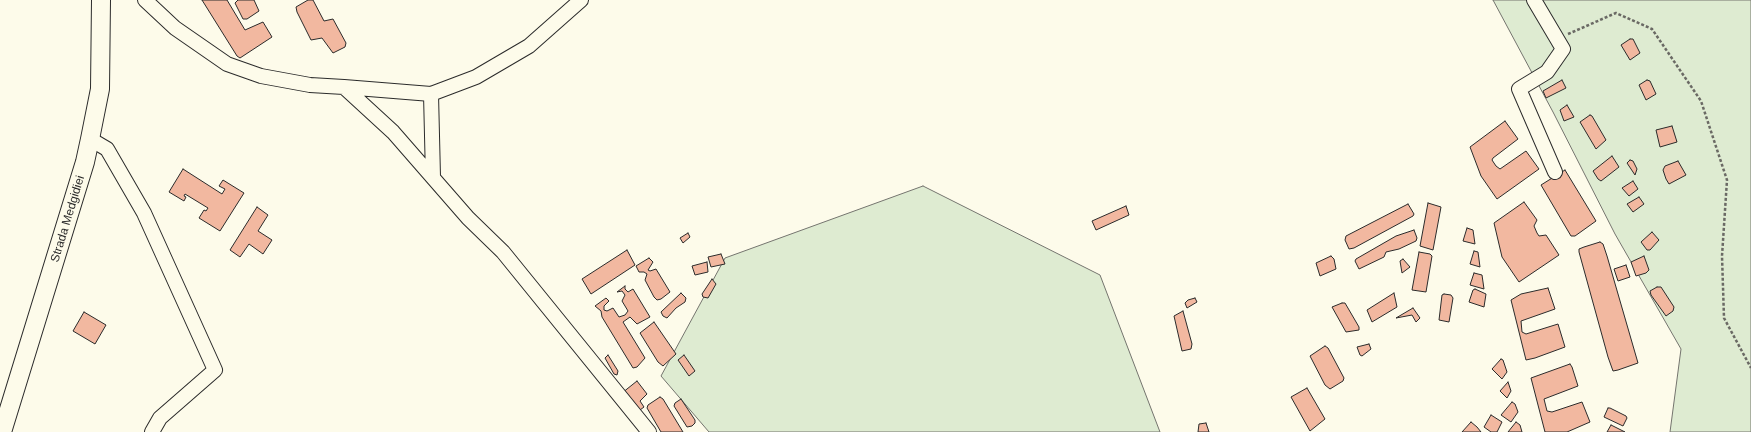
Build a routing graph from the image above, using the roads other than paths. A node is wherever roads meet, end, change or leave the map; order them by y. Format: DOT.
graph roads {
  1 [pos="146,0"];
  2 [pos="581,0"];
  3 [pos="1534,0"];
  4 [pos="101,4"];
  5 [pos="344,87"];
  6 [pos="431,94"];
  7 [pos="90,139"];
  8 [pos="1555,172"];
  9 [pos="433,177"];
  10 [pos="2,432"];
  11 [pos="152,432"];
  12 [pos="649,432"];
  1 -- 5 [label="lane"];
  2 -- 6 [label="lane"];
  3 -- 8 [label="lane"];
  4 -- 7 [label="main road, Strada Medgidiei"];
  5 -- 6 [label="lane"];
  5 -- 9 [label="lane"];
  6 -- 9 [label="lane"];
  7 -- 10 [label="main road, Strada Medgidiei"];
  7 -- 11 [label="lane"];
  9 -- 12 [label="lane"];
}
